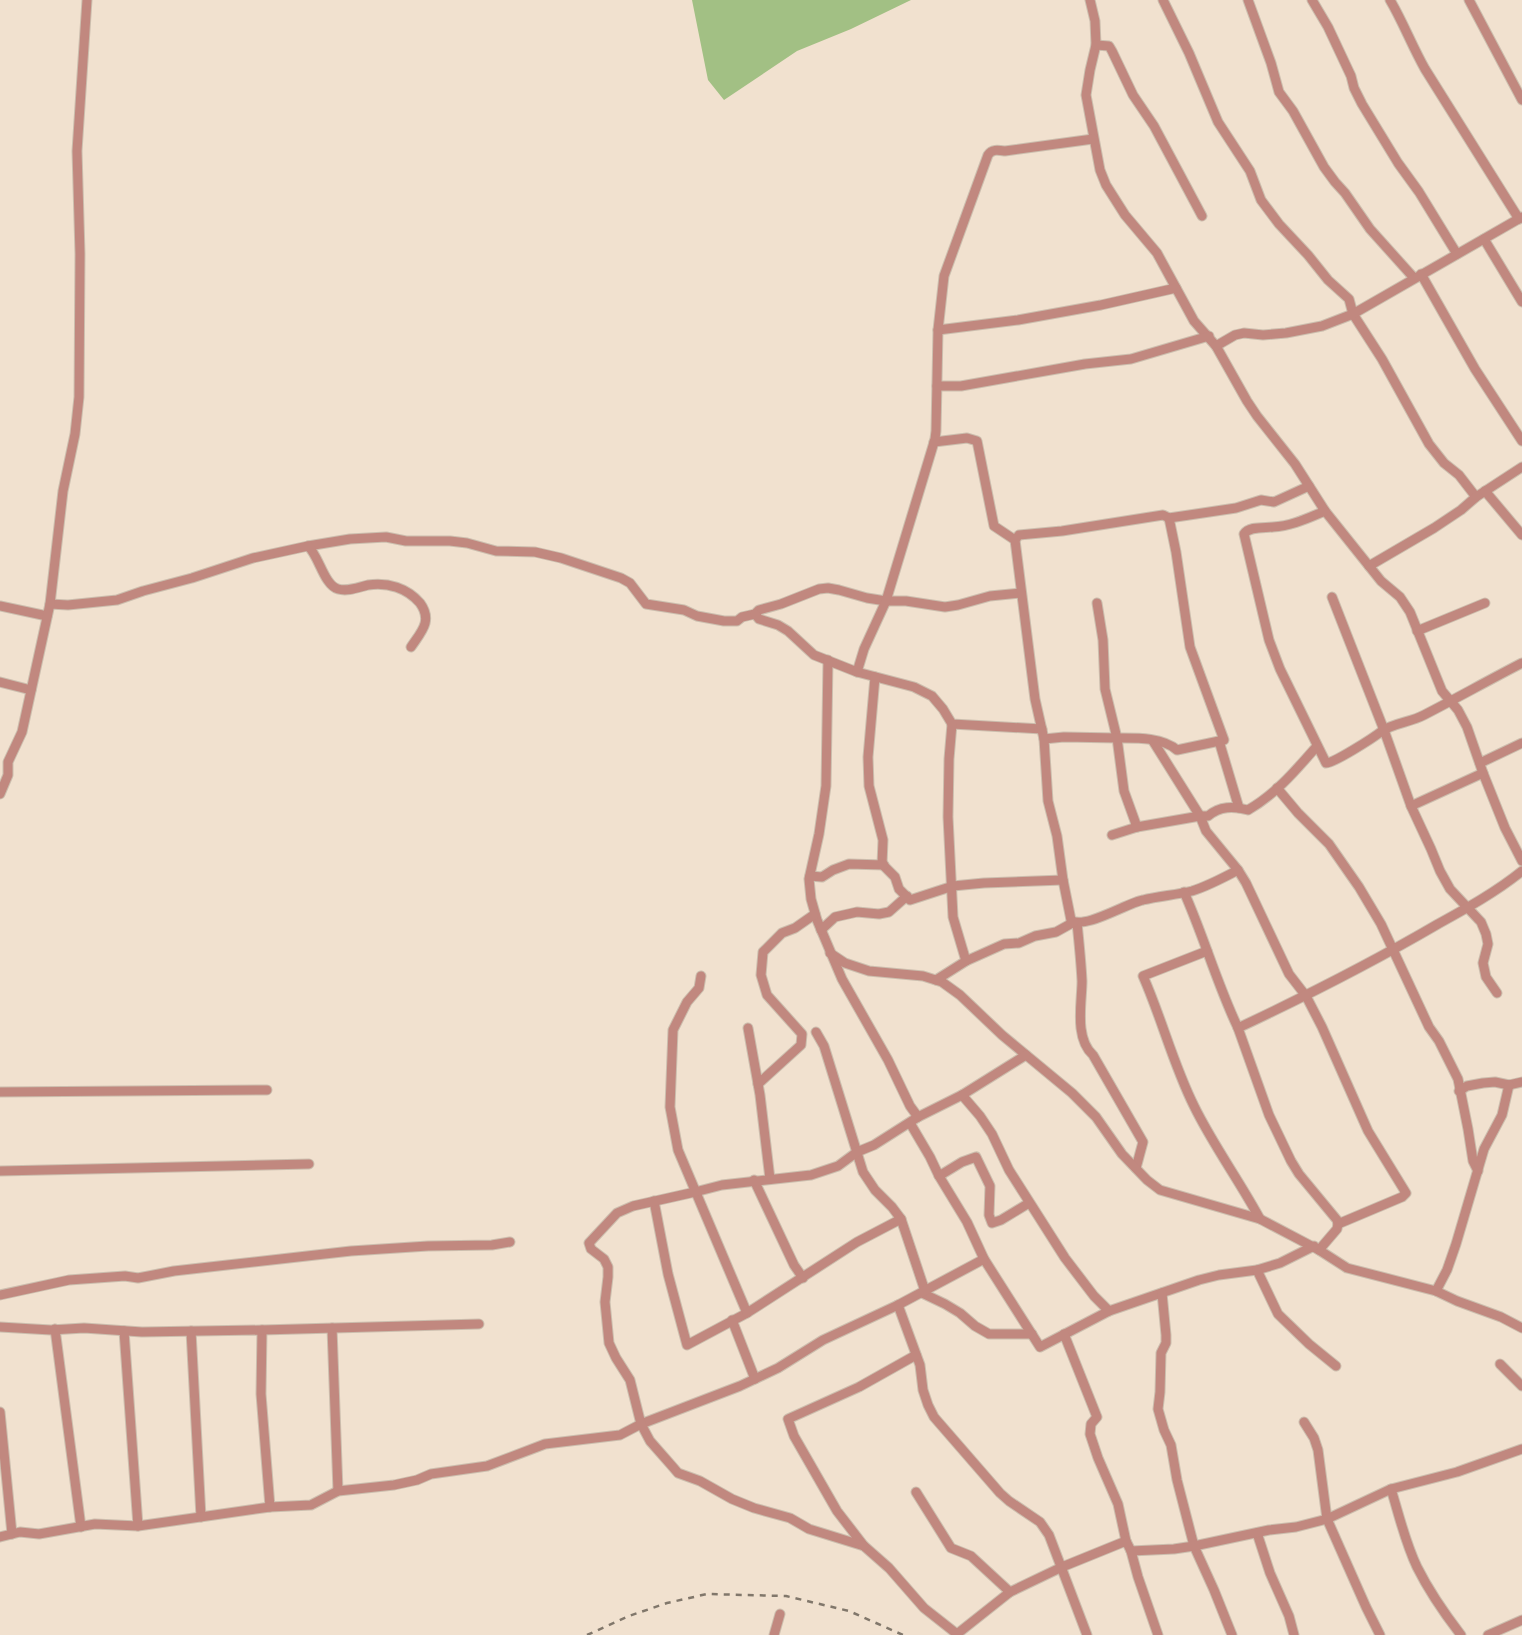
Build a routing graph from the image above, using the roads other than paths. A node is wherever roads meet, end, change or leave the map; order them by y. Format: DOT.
graph roads {
  1 [pos="87,0"];
  2 [pos="1090,0"];
  3 [pos="1163,0"];
  4 [pos="1248,0"];
  5 [pos="1312,0"];
  6 [pos="1390,0"];
  7 [pos="1469,0"];
  8 [pos="1096,45"];
  9 [pos="1522,100"];
  10 [pos="1094,139"];
  11 [pos="1202,216"];
  12 [pos="1520,218"];
  13 [pos="1484,239"];
  14 [pos="1457,254"];
  15 [pos="1418,276"];
  16 [pos="1176,288"];
  17 [pos="1522,302"];
  18 [pos="1353,314"];
  19 [pos="938,330"];
  20 [pos="1209,336"];
  21 [pos="1216,346"];
  22 [pos="937,386"];
  23 [pos="1522,441"];
  24 [pos="934,442"];
  25 [pos="1522,468"];
  26 [pos="1309,486"];
  27 [pos="1484,491"];
  28 [pos="1476,496"];
  29 [pos="1326,511"];
  30 [pos="1169,518"];
  31 [pos="1522,534"];
  32 [pos="1015,540"];
  33 [pos="308,546"];
  34 [pos="1369,566"];
  35 [pos="1021,592"];
  36 [pos="1332,597"];
  37 [pos="886,601"];
  38 [pos="1097,603"];
  39 [pos="1485,603"];
  40 [pos="50,604"];
  41 [pos="0,606"];
  42 [pos="755,614"];
  43 [pos="47,616"];
  44 [pos="1417,631"];
  45 [pos="411,647"];
  46 [pos="828,660"];
  47 [pos="1522,663"];
  48 [pos="857,672"];
  49 [pos="875,677"];
  50 [pos="0,682"];
  51 [pos="31,690"];
  52 [pos="1450,701"];
  53 [pos="952,724"];
  54 [pos="1042,729"];
  55 [pos="1384,730"];
  56 [pos="1117,738"];
  57 [pos="1044,739"];
  58 [pos="1153,741"];
  59 [pos="1219,741"];
  60 [pos="1522,743"];
  61 [pos="1317,746"];
  62 [pos="4,761"];
  63 [pos="1480,763"];
  64 [pos="1483,773"];
  65 [pos="1277,788"];
  66 [pos="0,794"];
  67 [pos="1411,806"];
  68 [pos="1239,808"];
  69 [pos="1200,816"];
  70 [pos="1137,827"];
  71 [pos="1112,835"];
  72 [pos="1522,861"];
  73 [pos="882,864"];
  74 [pos="1238,870"];
  75 [pos="1522,871"];
  76 [pos="810,876"];
  77 [pos="1063,880"];
  78 [pos="953,886"];
  79 [pos="1184,892"];
  80 [pos="907,896"];
  81 [pos="1467,907"];
  82 [pos="815,914"];
  83 [pos="1076,922"];
  84 [pos="821,930"];
  85 [pos="1392,950"];
  86 [pos="1207,952"];
  87 [pos="830,953"];
  88 [pos="966,961"];
  89 [pos="701,976"];
  90 [pos="936,980"];
  91 [pos="1497,993"];
  92 [pos="1306,996"];
  93 [pos="748,1028"];
  94 [pos="1238,1028"];
  95 [pos="816,1032"];
  96 [pos="1026,1055"];
  97 [pos="1522,1082"];
  98 [pos="758,1084"];
  99 [pos="1509,1085"];
  100 [pos="267,1090"];
  101 [pos="1459,1090"];
  102 [pos="0,1092"];
  103 [pos="962,1096"];
  104 [pos="914,1120"];
  105 [pos="857,1152"];
  106 [pos="309,1164"];
  107 [pos="1136,1168"];
  108 [pos="0,1171"];
  109 [pos="1478,1171"];
  110 [pos="939,1176"];
  111 [pos="770,1178"];
  112 [pos="754,1180"];
  113 [pos="696,1192"];
  114 [pos="654,1201"];
  115 [pos="1029,1203"];
  116 [pos="901,1218"];
  117 [pos="1260,1219"];
  118 [pos="1338,1224"];
  119 [pos="510,1242"];
  120 [pos="1316,1248"];
  121 [pos="984,1260"];
  122 [pos="1257,1270"];
  123 [pos="803,1278"];
  124 [pos="1436,1291"];
  125 [pos="924,1292"];
  126 [pos="1162,1293"];
  127 [pos="0,1295"];
  128 [pos="898,1305"];
  129 [pos="1109,1311"];
  130 [pos="747,1313"];
  131 [pos="732,1320"];
  132 [pos="479,1324"];
  133 [pos="0,1327"];
  134 [pos="332,1328"];
  135 [pos="1522,1328"];
  136 [pos="55,1330"];
  137 [pos="262,1330"];
  138 [pos="124,1331"];
  139 [pos="191,1331"];
  140 [pos="1032,1334"];
  141 [pos="1064,1334"];
  142 [pos="0,1336"];
  143 [pos="916,1355"];
  144 [pos="1500,1364"];
  145 [pos="1336,1366"];
  146 [pos="755,1379"];
  147 [pos="1522,1386"];
  148 [pos="0,1412"];
  149 [pos="1304,1422"];
  150 [pos="641,1424"];
  151 [pos="1522,1449"];
  152 [pos="1391,1489"];
  153 [pos="338,1491"];
  154 [pos="916,1492"];
  155 [pos="270,1507"];
  156 [pos="201,1517"];
  157 [pos="1327,1519"];
  158 [pos="138,1526"];
  159 [pos="81,1527"];
  160 [pos="1257,1533"];
  161 [pos="12,1534"];
  162 [pos="0,1537"];
  163 [pos="1126,1541"];
  164 [pos="864,1546"];
  165 [pos="1194,1546"];
  166 [pos="1132,1551"];
  167 [pos="1062,1567"];
  168 [pos="1010,1592"];
  169 [pos="780,1614"];
  170 [pos="1522,1620"];
  171 [pos="774,1635"];
  172 [pos="957,1635"];
  173 [pos="1087,1635"];
  174 [pos="1158,1635"];
  175 [pos="1232,1635"];
  176 [pos="1294,1635"];
  177 [pos="1380,1635"];
  178 [pos="1461,1635"];
  179 [pos="1488,1635"];
  1 -- 40 [label="street"];
  2 -- 8 [label="street"];
  3 -- 18 [label="street"];
  4 -- 15 [label="street"];
  5 -- 14 [label="street"];
  6 -- 12 [label="street"];
  7 -- 9 [label="street"];
  8 -- 10 [label="street"];
  8 -- 11 [label="street"];
  10 -- 16 [label="street"];
  10 -- 19 [label="street"];
  12 -- 13 [label="street"];
  13 -- 14 [label="street"];
  13 -- 17 [label="street"];
  14 -- 15 [label="street"];
  15 -- 18 [label="street"];
  15 -- 23 [label="street"];
  16 -- 19 [label="street"];
  16 -- 20 [label="street"];
  18 -- 21 [label="street"];
  18 -- 28 [label="street"];
  19 -- 22 [label="street"];
  20 -- 21 [label="street"];
  20 -- 22 [label="street"];
  21 -- 26 [label="street"];
  22 -- 24 [label="street"];
  24 -- 32 [label="street"];
  24 -- 37 [label="street"];
  25 -- 27 [label="street"];
  26 -- 29 [label="street"];
  26 -- 30 [label="street"];
  27 -- 28 [label="street"];
  27 -- 31 [label="street"];
  28 -- 34 [label="street"];
  29 -- 34 [label="street"];
  29 -- 61 [label="street"];
  30 -- 32 [label="street"];
  30 -- 59 [label="street"];
  32 -- 35 [label="street"];
  33 -- 40 [label="street"];
  33 -- 42 [label="street"];
  33 -- 45 [label="street"];
  34 -- 44 [label="street"];
  35 -- 37 [label="street"];
  35 -- 54 [label="street"];
  36 -- 55 [label="street"];
  37 -- 42 [label="street"];
  37 -- 48 [label="street"];
  38 -- 56 [label="street"];
  39 -- 44 [label="street"];
  40 -- 43 [label="street"];
  41 -- 43 [label="street"];
  42 -- 46 [label="street"];
  43 -- 51 [label="street"];
  44 -- 52 [label="street"];
  46 -- 48 [label="street"];
  46 -- 76 [label="street"];
  47 -- 52 [label="street"];
  48 -- 49 [label="street"];
  49 -- 53 [label="street"];
  49 -- 73 [label="street"];
  50 -- 51 [label="street"];
  51 -- 62 [label="street"];
  52 -- 55 [label="street"];
  52 -- 63 [label="street"];
  53 -- 54 [label="street"];
  53 -- 78 [label="street"];
  54 -- 57 [label="street"];
  55 -- 61 [label="street"];
  55 -- 67 [label="street"];
  56 -- 57 [label="street"];
  56 -- 58 [label="street"];
  56 -- 70 [label="street"];
  57 -- 77 [label="street"];
  58 -- 59 [label="street"];
  58 -- 69 [label="street"];
  59 -- 68 [label="street"];
  60 -- 63 [label="street"];
  61 -- 65 [label="street"];
  62 -- 66 [label="street"];
  63 -- 64 [label="street"];
  64 -- 67 [label="street"];
  64 -- 72 [label="street"];
  65 -- 68 [label="street"];
  65 -- 85 [label="street"];
  67 -- 81 [label="street"];
  68 -- 69 [label="street"];
  69 -- 70 [label="street"];
  69 -- 74 [label="street"];
  70 -- 71 [label="street"];
  73 -- 76 [label="street"];
  73 -- 80 [label="street"];
  74 -- 79 [label="street"];
  74 -- 92 [label="street"];
  75 -- 81 [label="street"];
  76 -- 82 [label="street"];
  77 -- 78 [label="street"];
  77 -- 83 [label="street"];
  78 -- 80 [label="street"];
  78 -- 88 [label="street"];
  79 -- 83 [label="street"];
  79 -- 86 [label="street"];
  80 -- 84 [label="street"];
  81 -- 85 [label="street"];
  81 -- 91 [label="street"];
  82 -- 84 [label="street"];
  82 -- 98 [label="street"];
  83 -- 88 [label="street"];
  83 -- 107 [label="street"];
  84 -- 87 [label="street"];
  85 -- 92 [label="street"];
  85 -- 101 [label="street"];
  86 -- 94 [label="street"];
  86 -- 117 [label="street"];
  87 -- 90 [label="street"];
  87 -- 104 [label="street"];
  88 -- 90 [label="street"];
  89 -- 113 [label="street"];
  90 -- 96 [label="street"];
  92 -- 94 [label="street"];
  92 -- 118 [label="street"];
  93 -- 98 [label="street"];
  94 -- 118 [label="street"];
  95 -- 105 [label="street"];
  96 -- 103 [label="street"];
  96 -- 107 [label="street"];
  97 -- 99 [label="street"];
  98 -- 111 [label="street"];
  99 -- 101 [label="street"];
  99 -- 109 [label="street"];
  100 -- 102 [label="street"];
  101 -- 109 [label="street"];
  103 -- 104 [label="street"];
  103 -- 115 [label="street"];
  104 -- 105 [label="street"];
  104 -- 110 [label="street"];
  105 -- 111 [label="street"];
  105 -- 116 [label="street"];
  106 -- 108 [label="street"];
  107 -- 117 [label="street"];
  109 -- 124 [label="street"];
  110 -- 115 [label="street"];
  110 -- 121 [label="street"];
  111 -- 112 [label="street"];
  112 -- 113 [label="street"];
  112 -- 123 [label="street"];
  113 -- 114 [label="street"];
  113 -- 130 [label="street"];
  114 -- 131 [label="street"];
  114 -- 150 [label="street"];
  115 -- 129 [label="street"];
  116 -- 123 [label="street"];
  116 -- 125 [label="street"];
  117 -- 120 [label="street"];
  118 -- 120 [label="street"];
  119 -- 127 [label="street"];
  120 -- 122 [label="street"];
  120 -- 124 [label="street"];
  121 -- 125 [label="street"];
  121 -- 140 [label="street"];
  122 -- 126 [label="street"];
  122 -- 145 [label="street"];
  123 -- 130 [label="street"];
  124 -- 135 [label="street"];
  125 -- 128 [label="street"];
  125 -- 140 [label="street"];
  126 -- 129 [label="street"];
  126 -- 165 [label="street"];
  128 -- 143 [label="street"];
  128 -- 146 [label="street"];
  129 -- 141 [label="street"];
  130 -- 131 [label="street"];
  131 -- 146 [label="street"];
  132 -- 134 [label="street"];
  133 -- 136 [label="street"];
  133 -- 142 [label="street"];
  134 -- 137 [label="street"];
  134 -- 153 [label="street"];
  136 -- 138 [label="street"];
  136 -- 159 [label="street"];
  137 -- 139 [label="street"];
  137 -- 155 [label="street"];
  138 -- 139 [label="street"];
  138 -- 158 [label="street"];
  139 -- 156 [label="street"];
  140 -- 141 [label="street"];
  141 -- 163 [label="street"];
  143 -- 164 [label="street"];
  143 -- 167 [label="street"];
  144 -- 147 [label="street"];
  146 -- 150 [label="street"];
  148 -- 161 [label="street"];
  149 -- 157 [label="street"];
  150 -- 153 [label="street"];
  150 -- 164 [label="street"];
  151 -- 152 [label="street"];
  152 -- 157 [label="street"];
  152 -- 178 [label="street"];
  153 -- 155 [label="street"];
  154 -- 168 [label="street"];
  155 -- 156 [label="street"];
  156 -- 158 [label="street"];
  157 -- 160 [label="street"];
  157 -- 177 [label="street"];
  158 -- 159 [label="street"];
  159 -- 161 [label="street"];
  160 -- 165 [label="street"];
  160 -- 176 [label="street"];
  161 -- 162 [label="street"];
  163 -- 166 [label="street"];
  163 -- 167 [label="street"];
  164 -- 172 [label="street"];
  165 -- 166 [label="street"];
  165 -- 175 [label="street"];
  166 -- 174 [label="street"];
  167 -- 168 [label="street"];
  167 -- 173 [label="street"];
  168 -- 172 [label="street"];
  169 -- 171 [label="street"];
  170 -- 179 [label="street"];
}
